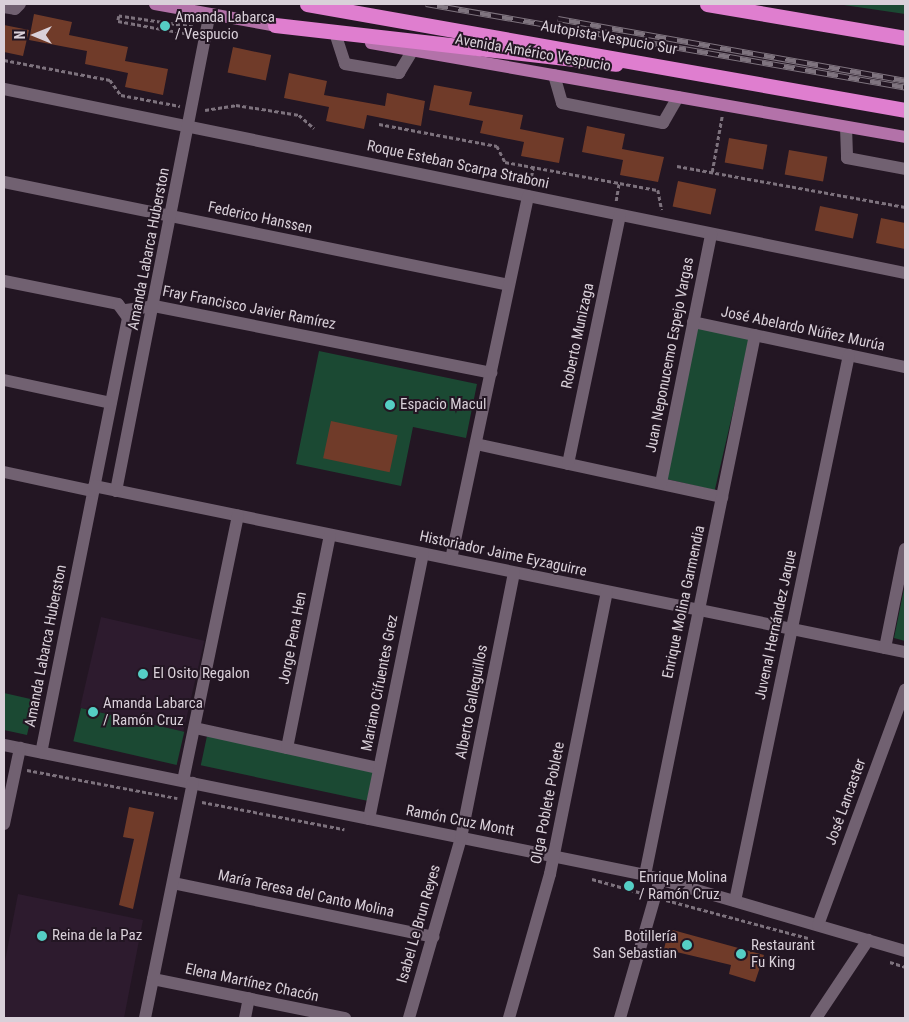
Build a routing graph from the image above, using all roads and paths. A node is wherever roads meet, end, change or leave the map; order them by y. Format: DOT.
graph roads {
  1 [pos="20,4"];
  2 [pos="154,4"];
  3 [pos="307,4"];
  4 [pos="707,4"];
  5 [pos="4,7"];
  6 [pos="210,14"];
  7 [pos="194,21"];
  8 [pos="275,25"];
  9 [pos="191,34"];
  10 [pos="336,36"];
  11 [pos="905,38"];
  12 [pos="413,50"];
  13 [pos="4,60"];
  14 [pos="672,66"];
  15 [pos="554,75"];
  16 [pos="4,89"];
  17 [pos="678,97"];
  18 [pos="725,105"];
  19 [pos="193,108"];
  20 [pos="905,110"];
  21 [pos="379,124"];
  22 [pos="190,127"];
  23 [pos="846,127"];
  24 [pos="314,128"];
  25 [pos="905,137"];
  26 [pos="677,166"];
  27 [pos="905,169"];
  28 [pos="712,172"];
  29 [pos="4,182"];
  30 [pos="619,183"];
  31 [pos="528,196"];
  32 [pos="905,207"];
  33 [pos="671,213"];
  34 [pos="617,214"];
  35 [pos="172,216"];
  36 [pos="711,234"];
  37 [pos="905,273"];
  38 [pos="4,281"];
  39 [pos="509,285"];
  40 [pos="154,306"];
  41 [pos="126,310"];
  42 [pos="693,322"];
  43 [pos="755,335"];
  44 [pos="849,355"];
  45 [pos="905,367"];
  46 [pos="491,373"];
  47 [pos="4,380"];
  48 [pos="111,403"];
  49 [pos="476,444"];
  50 [pos="568,464"];
  51 [pos="4,472"];
  52 [pos="661,483"];
  53 [pos="94,489"];
  54 [pos="116,491"];
  55 [pos="722,496"];
  56 [pos="238,516"];
  57 [pos="330,535"];
  58 [pos="905,549"];
  59 [pos="423,554"];
  60 [pos="451,560"];
  61 [pos="514,572"];
  62 [pos="607,592"];
  63 [pos="699,610"];
  64 [pos="792,630"];
  65 [pos="885,648"];
  66 [pos="905,652"];
  67 [pos="905,690"];
  68 [pos="195,728"];
  69 [pos="4,745"];
  70 [pos="20,748"];
  71 [pos="287,748"];
  72 [pos="41,752"];
  73 [pos="379,768"];
  74 [pos="188,782"];
  75 [pos="369,819"];
  76 [pos="4,824"];
  77 [pos="461,838"];
  78 [pos="553,856"];
  79 [pos="645,875"];
  80 [pos="660,879"];
  81 [pos="173,884"];
  82 [pos="735,901"];
  83 [pos="818,926"];
  84 [pos="433,937"];
  85 [pos="868,940"];
  86 [pos="905,951"];
  87 [pos="153,978"];
  88 [pos="249,998"];
  89 [pos="145,1018"];
  90 [pos="245,1018"];
  91 [pos="340,1018"];
  92 [pos="409,1018"];
  93 [pos="509,1018"];
  94 [pos="620,1018"];
  95 [pos="816,1018"];
  1 -- 5 [label="street"];
  2 -- 6 [label="main road, Avenida Américo Vespucio"];
  3 -- 14 [label="highway, Autopista Vespucio Sur"];
  4 -- 11 [label="highway"];
  6 -- 8 [label="main road, Avenida Américo Vespucio"];
  6 -- 19 [label="street, Amanda Labarca Huberston"];
  7 -- 9 [label="path"];
  8 -- 10 [label="main road, Avenida Américo Vespucio"];
  8 -- 14 [label="highway"];
  10 -- 12 [label="main road, Avenida Américo Vespucio"];
  10 -- 12 [label="street"];
  12 -- 15 [label="main road, Avenida Américo Vespucio"];
  13 -- 19 [label="path"];
  14 -- 20 [label="highway, Autopista Vespucio Sur"];
  15 -- 17 [label="main road, Avenida Américo Vespucio"];
  15 -- 17 [label="street"];
  16 -- 22 [label="street, Roque Esteban Scarpa Straboni"];
  17 -- 18 [label="main road, Avenida Américo Vespucio"];
  18 -- 23 [label="main road, Avenida Américo Vespucio"];
  18 -- 28 [label="path"];
  19 -- 22 [label="street, Amanda Labarca Huberston"];
  19 -- 24 [label="path"];
  21 -- 30 [label="path"];
  22 -- 31 [label="street, Roque Esteban Scarpa Straboni"];
  22 -- 35 [label="street, Amanda Labarca Huberston"];
  23 -- 25 [label="main road, Avenida Américo Vespucio"];
  23 -- 27 [label="street"];
  26 -- 28 [label="path"];
  28 -- 32 [label="path"];
  29 -- 35 [label="street, Federico Hanssen"];
  30 -- 33 [label="path"];
  30 -- 34 [label="path"];
  31 -- 34 [label="street, Roque Esteban Scarpa Straboni"];
  31 -- 39 [label="street"];
  34 -- 36 [label="street, Roque Esteban Scarpa Straboni"];
  34 -- 50 [label="street, Roberto Munizaga"];
  35 -- 39 [label="street, Federico Hanssen"];
  35 -- 40 [label="street, Amanda Labarca Huberston"];
  36 -- 37 [label="street, Roque Esteban Scarpa Straboni"];
  36 -- 42 [label="street, Juan Neponucemo Espejo Vargas"];
  38 -- 41 [label="street, Fray Francisco Javier Ramírez"];
  39 -- 46 [label="street"];
  40 -- 41 [label="street, Fray Francisco Javier Ramírez"];
  40 -- 46 [label="street, Fray Francisco Javier Ramírez"];
  40 -- 54 [label="street, Amanda Labarca Huberston"];
  41 -- 48 [label="street, Amanda Labarca Huberston"];
  42 -- 43 [label="street, José Abelardo Núñez Murúa"];
  42 -- 52 [label="street, Juan Neponucemo Espejo Vargas"];
  43 -- 44 [label="street, José Abelardo Núñez Murúa"];
  43 -- 55 [label="street, Enrique Molina Garmendia"];
  44 -- 45 [label="street, José Abelardo Núñez Murúa"];
  44 -- 64 [label="street, Juvenal Hernández Jaque"];
  46 -- 49 [label="street"];
  47 -- 48 [label="street"];
  48 -- 53 [label="street, Amanda Labarca Huberston"];
  49 -- 50 [label="street"];
  49 -- 60 [label="street"];
  50 -- 52 [label="street"];
  51 -- 53 [label="street, Historiador Jaime Eyzaguirre"];
  52 -- 55 [label="street"];
  53 -- 54 [label="street, Historiador Jaime Eyzaguirre"];
  53 -- 72 [label="street, Amanda Labarca Huberston"];
  54 -- 56 [label="street, Historiador Jaime Eyzaguirre"];
  55 -- 63 [label="street, Enrique Molina Garmendia"];
  56 -- 57 [label="street, Historiador Jaime Eyzaguirre"];
  56 -- 68 [label="street"];
  57 -- 59 [label="street, Historiador Jaime Eyzaguirre"];
  57 -- 71 [label="street, Jorge Pena Hen"];
  58 -- 65 [label="street"];
  59 -- 60 [label="street, Historiador Jaime Eyzaguirre"];
  59 -- 73 [label="street, Mariano Cifuentes Grez"];
  60 -- 61 [label="street, Historiador Jaime Eyzaguirre"];
  61 -- 62 [label="street, Historiador Jaime Eyzaguirre"];
  61 -- 77 [label="street, Alberto Galleguillos"];
  62 -- 63 [label="street, Historiador Jaime Eyzaguirre"];
  62 -- 78 [label="street, Olga Poblete Poblete"];
  63 -- 64 [label="street, Historiador Jaime Eyzaguirre"];
  63 -- 79 [label="street, Enrique Molina Garmendia"];
  64 -- 65 [label="street, Historiador Jaime Eyzaguirre"];
  64 -- 82 [label="street, Juvenal Hernández Jaque"];
  65 -- 66 [label="street, Historiador Jaime Eyzaguirre"];
  67 -- 83 [label="street, José Lancaster"];
  68 -- 71 [label="street"];
  68 -- 74 [label="street"];
  69 -- 70 [label="street, Ramón Cruz Montt"];
  70 -- 72 [label="street, Ramón Cruz Montt"];
  70 -- 76 [label="street"];
  71 -- 73 [label="street"];
  72 -- 74 [label="street, Ramón Cruz Montt"];
  73 -- 75 [label="street, Mariano Cifuentes Grez"];
  74 -- 75 [label="street, Ramón Cruz Montt"];
  74 -- 81 [label="street"];
  75 -- 77 [label="street, Ramón Cruz Montt"];
  77 -- 78 [label="street, Ramón Cruz Montt"];
  77 -- 84 [label="street, Isabel Le Brun Reyes"];
  78 -- 79 [label="street, Ramón Cruz Montt"];
  78 -- 93 [label="street, Olga Poblete Poblete"];
  79 -- 80 [label="street, Ramón Cruz Montt"];
  80 -- 82 [label="street, Ramón Cruz Montt"];
  80 -- 94 [label="street"];
  81 -- 84 [label="street, María Teresa del Canto Molina"];
  81 -- 87 [label="street"];
  82 -- 83 [label="street, Ramón Cruz Montt"];
  83 -- 85 [label="street, Ramón Cruz Montt"];
  84 -- 92 [label="street, Isabel Le Brun Reyes"];
  85 -- 86 [label="street, Ramón Cruz Montt"];
  85 -- 95 [label="street"];
  87 -- 88 [label="street, Elena Martínez Chacón"];
  87 -- 89 [label="street"];
  88 -- 90 [label="street"];
  88 -- 91 [label="street, Elena Martínez Chacón"];
}
